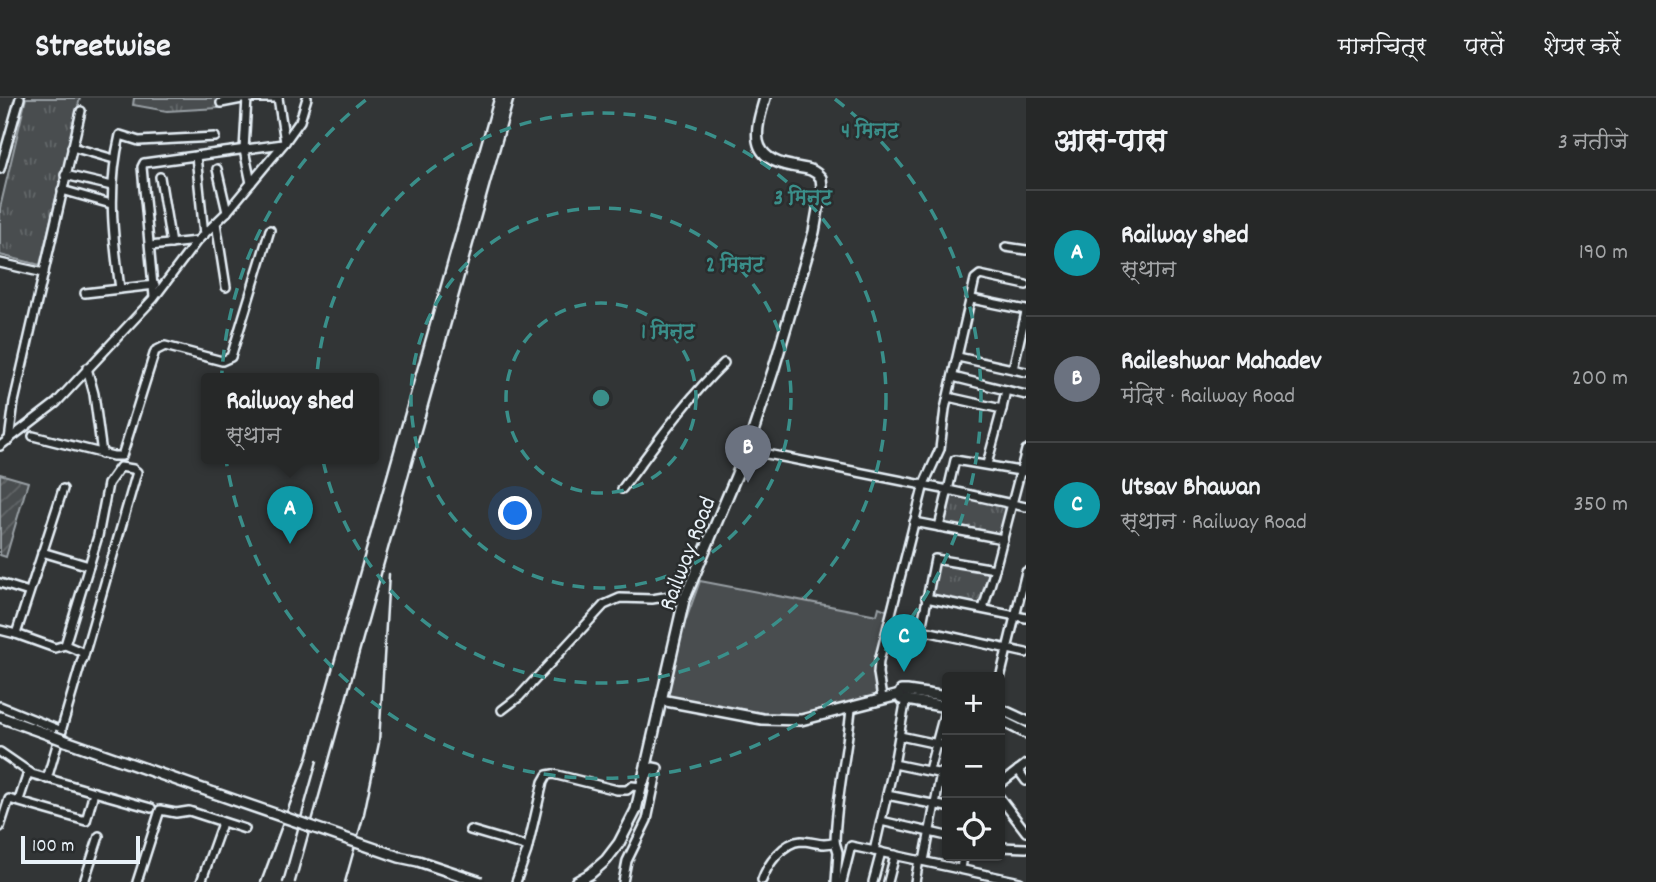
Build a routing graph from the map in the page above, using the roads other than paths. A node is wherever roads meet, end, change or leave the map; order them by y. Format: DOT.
graph roads {
  1 [pos="20,98"];
  2 [pos="247,98"];
  3 [pos="278,98"];
  4 [pos="307,98"];
  5 [pos="765,98"];
  6 [pos="221,103"];
  7 [pos="81,111"];
  8 [pos="215,137"];
  9 [pos="4,138"];
  10 [pos="284,143"];
  11 [pos="72,147"];
  12 [pos="244,150"];
  13 [pos="196,156"];
  14 [pos="114,159"];
  15 [pos="0,169"];
  16 [pos="217,169"];
  17 [pos="65,176"];
  18 [pos="160,177"];
  19 [pos="251,183"];
  20 [pos="112,186"];
  21 [pos="62,190"];
  22 [pos="111,204"];
  23 [pos="227,212"];
  24 [pos="216,223"];
  25 [pos="270,230"];
  26 [pos="204,234"];
  27 [pos="197,241"];
  28 [pos="170,244"];
  29 [pos="150,246"];
  30 [pos="1006,247"];
  31 [pos="1026,250"];
  32 [pos="0,263"];
  33 [pos="44,273"];
  34 [pos="155,285"];
  35 [pos="1026,285"];
  36 [pos="226,288"];
  37 [pos="120,289"];
  38 [pos="85,293"];
  39 [pos="154,298"];
  40 [pos="972,299"];
  41 [pos="1026,311"];
  42 [pos="958,357"];
  43 [pos="724,363"];
  44 [pos="87,368"];
  45 [pos="1013,369"];
  46 [pos="1026,372"];
  47 [pos="953,377"];
  48 [pos="1006,390"];
  49 [pos="1026,395"];
  50 [pos="948,397"];
  51 [pos="1002,409"];
  52 [pos="33,436"];
  53 [pos="9,440"];
  54 [pos="0,446"];
  55 [pos="747,450"];
  56 [pos="1026,450"];
  57 [pos="102,454"];
  58 [pos="987,464"];
  59 [pos="1024,472"];
  60 [pos="924,484"];
  61 [pos="62,489"];
  62 [pos="622,489"];
  63 [pos="948,490"];
  64 [pos="1013,503"];
  65 [pos="1026,507"];
  66 [pos="914,522"];
  67 [pos="939,527"];
  68 [pos="1003,539"];
  69 [pos="42,552"];
  70 [pos="89,566"];
  71 [pos="995,569"];
  72 [pos="1026,573"];
  73 [pos="0,583"];
  74 [pos="29,592"];
  75 [pos="926,598"];
  76 [pos="684,600"];
  77 [pos="983,609"];
  78 [pos="1015,616"];
  79 [pos="1026,618"];
  80 [pos="890,623"];
  81 [pos="921,629"];
  82 [pos="0,630"];
  83 [pos="16,634"];
  84 [pos="65,645"];
  85 [pos="1007,647"];
  86 [pos="1026,653"];
  87 [pos="83,659"];
  88 [pos="1001,672"];
  89 [pos="904,694"];
  90 [pos="882,698"];
  91 [pos="661,700"];
  92 [pos="942,703"];
  93 [pos="0,706"];
  94 [pos="851,709"];
  95 [pos="502,710"];
  96 [pos="1005,711"];
  97 [pos="0,717"];
  98 [pos="1026,721"];
  99 [pos="942,722"];
  100 [pos="1005,722"];
  101 [pos="62,731"];
  102 [pos="1026,733"];
  103 [pos="900,736"];
  104 [pos="936,744"];
  105 [pos="942,745"];
  106 [pos="0,752"];
  107 [pos="894,764"];
  108 [pos="1026,764"];
  109 [pos="1018,770"];
  110 [pos="929,771"];
  111 [pos="28,773"];
  112 [pos="942,774"];
  113 [pos="47,779"];
  114 [pos="1005,780"];
  115 [pos="942,781"];
  116 [pos="1026,781"];
  117 [pos="640,791"];
  118 [pos="94,792"];
  119 [pos="887,795"];
  120 [pos="19,800"];
  121 [pos="935,804"];
  122 [pos="1005,805"];
  123 [pos="942,806"];
  124 [pos="151,808"];
  125 [pos="220,821"];
  126 [pos="881,821"];
  127 [pos="0,827"];
  128 [pos="245,829"];
  129 [pos="470,830"];
  130 [pos="929,832"];
  131 [pos="1026,832"];
  132 [pos="942,835"];
  133 [pos="99,836"];
  134 [pos="835,842"];
  135 [pos="528,847"];
  136 [pos="1005,847"];
  137 [pos="1026,848"];
  138 [pos="878,852"];
  139 [pos="895,855"];
  140 [pos="921,861"];
  141 [pos="962,861"];
  142 [pos="961,869"];
  143 [pos="762,880"];
  144 [pos="516,881"];
  145 [pos="85,882"];
  146 [pos="137,882"];
  147 [pos="201,882"];
  148 [pos="481,882"];
  149 [pos="576,882"];
  150 [pos="623,882"];
  151 [pos="836,882"];
  152 [pos="842,882"];
  153 [pos="873,882"];
  154 [pos="888,882"];
  155 [pos="915,882"];
  156 [pos="1020,882"];
  1 -- 9 [label="street"];
  2 -- 3 [label="street"];
  2 -- 6 [label="street"];
  2 -- 12 [label="street"];
  3 -- 10 [label="street"];
  4 -- 10 [label="street"];
  5 -- 55 [label="street, Railway Road"];
  7 -- 11 [label="street"];
  8 -- 14 [label="street"];
  9 -- 15 [label="street"];
  10 -- 12 [label="street"];
  10 -- 19 [label="street"];
  11 -- 14 [label="street"];
  11 -- 17 [label="street"];
  12 -- 13 [label="street"];
  12 -- 19 [label="street"];
  13 -- 26 [label="street"];
  13 -- 29 [label="street"];
  14 -- 20 [label="street"];
  16 -- 23 [label="street"];
  17 -- 20 [label="street"];
  17 -- 21 [label="street"];
  18 -- 28 [label="street"];
  19 -- 23 [label="street"];
  20 -- 22 [label="street"];
  21 -- 22 [label="street"];
  21 -- 33 [label="street"];
  22 -- 37 [label="street"];
  23 -- 24 [label="street"];
  24 -- 26 [label="street"];
  24 -- 36 [label="street"];
  25 -- 57 [label="street"];
  26 -- 27 [label="street"];
  27 -- 28 [label="street"];
  27 -- 39 [label="street"];
  28 -- 29 [label="street"];
  29 -- 34 [label="street"];
  30 -- 31 [label="street"];
  32 -- 33 [label="street"];
  33 -- 53 [label="street"];
  34 -- 37 [label="street"];
  34 -- 39 [label="street"];
  35 -- 40 [label="street"];
  37 -- 38 [label="street"];
  39 -- 44 [label="street"];
  40 -- 41 [label="street"];
  40 -- 42 [label="street"];
  41 -- 45 [label="street"];
  42 -- 45 [label="street"];
  42 -- 47 [label="street"];
  43 -- 62 [label="street"];
  44 -- 53 [label="street"];
  44 -- 57 [label="street"];
  45 -- 46 [label="street"];
  47 -- 48 [label="street"];
  47 -- 50 [label="street"];
  48 -- 49 [label="street"];
  48 -- 51 [label="street"];
  50 -- 51 [label="street"];
  50 -- 60 [label="street"];
  51 -- 58 [label="street"];
  52 -- 57 [label="street"];
  53 -- 54 [label="street"];
  55 -- 60 [label="street"];
  55 -- 76 [label="street, Railway Road"];
  56 -- 59 [label="street"];
  58 -- 59 [label="street"];
  58 -- 63 [label="street"];
  59 -- 64 [label="street"];
  60 -- 63 [label="street"];
  60 -- 66 [label="street"];
  61 -- 69 [label="street"];
  63 -- 64 [label="street"];
  63 -- 67 [label="street"];
  64 -- 65 [label="street"];
  64 -- 68 [label="street"];
  66 -- 67 [label="street"];
  66 -- 80 [label="street"];
  67 -- 68 [label="street"];
  68 -- 71 [label="street"];
  69 -- 70 [label="street"];
  69 -- 74 [label="street"];
  70 -- 84 [label="street"];
  70 -- 87 [label="street"];
  71 -- 75 [label="street"];
  71 -- 77 [label="street"];
  72 -- 78 [label="street"];
  73 -- 74 [label="street"];
  74 -- 83 [label="street"];
  75 -- 77 [label="street"];
  75 -- 81 [label="street"];
  76 -- 91 [label="street, Railway Road"];
  76 -- 95 [label="street"];
  77 -- 78 [label="street"];
  78 -- 79 [label="street"];
  78 -- 85 [label="street"];
  80 -- 81 [label="street"];
  80 -- 90 [label="street"];
  81 -- 85 [label="street"];
  82 -- 83 [label="street"];
  83 -- 84 [label="street"];
  84 -- 87 [label="street"];
  85 -- 86 [label="street"];
  85 -- 88 [label="street"];
  87 -- 101 [label="street"];
  89 -- 90 [label="street"];
  89 -- 92 [label="street"];
  89 -- 103 [label="street"];
  90 -- 94 [label="street"];
  91 -- 94 [label="street"];
  91 -- 117 [label="street, Railway Road"];
  93 -- 101 [label="street"];
  94 -- 134 [label="street"];
  96 -- 98 [label="street"];
  97 -- 148 [label="street, bridge"];
  99 -- 104 [label="street"];
  100 -- 102 [label="street"];
  101 -- 113 [label="street"];
  103 -- 104 [label="street"];
  103 -- 107 [label="street"];
  104 -- 105 [label="street"];
  104 -- 110 [label="street"];
  106 -- 111 [label="street"];
  107 -- 110 [label="street"];
  107 -- 119 [label="street"];
  108 -- 109 [label="street"];
  109 -- 114 [label="street"];
  109 -- 116 [label="street"];
  110 -- 112 [label="street"];
  111 -- 113 [label="street"];
  111 -- 120 [label="street"];
  113 -- 118 [label="street"];
  115 -- 121 [label="street"];
  117 -- 135 [label="street"];
  117 -- 149 [label="street, Railway Road"];
  117 -- 150 [label="street"];
  118 -- 120 [label="street"];
  118 -- 124 [label="street"];
  119 -- 121 [label="street"];
  119 -- 126 [label="street"];
  120 -- 127 [label="street"];
  121 -- 123 [label="street"];
  121 -- 130 [label="street"];
  122 -- 131 [label="street"];
  125 -- 128 [label="street"];
  125 -- 146 [label="street"];
  125 -- 147 [label="street"];
  126 -- 130 [label="street"];
  126 -- 138 [label="street"];
  129 -- 135 [label="street"];
  130 -- 132 [label="street"];
  130 -- 140 [label="street"];
  133 -- 145 [label="street"];
  134 -- 143 [label="street"];
  134 -- 151 [label="street"];
  135 -- 144 [label="street"];
  136 -- 137 [label="street"];
  138 -- 139 [label="street"];
  138 -- 152 [label="street"];
  138 -- 153 [label="street"];
  139 -- 140 [label="street"];
  139 -- 154 [label="street"];
  140 -- 142 [label="street"];
  140 -- 155 [label="street"];
  141 -- 142 [label="street"];
  142 -- 156 [label="street"];
}
